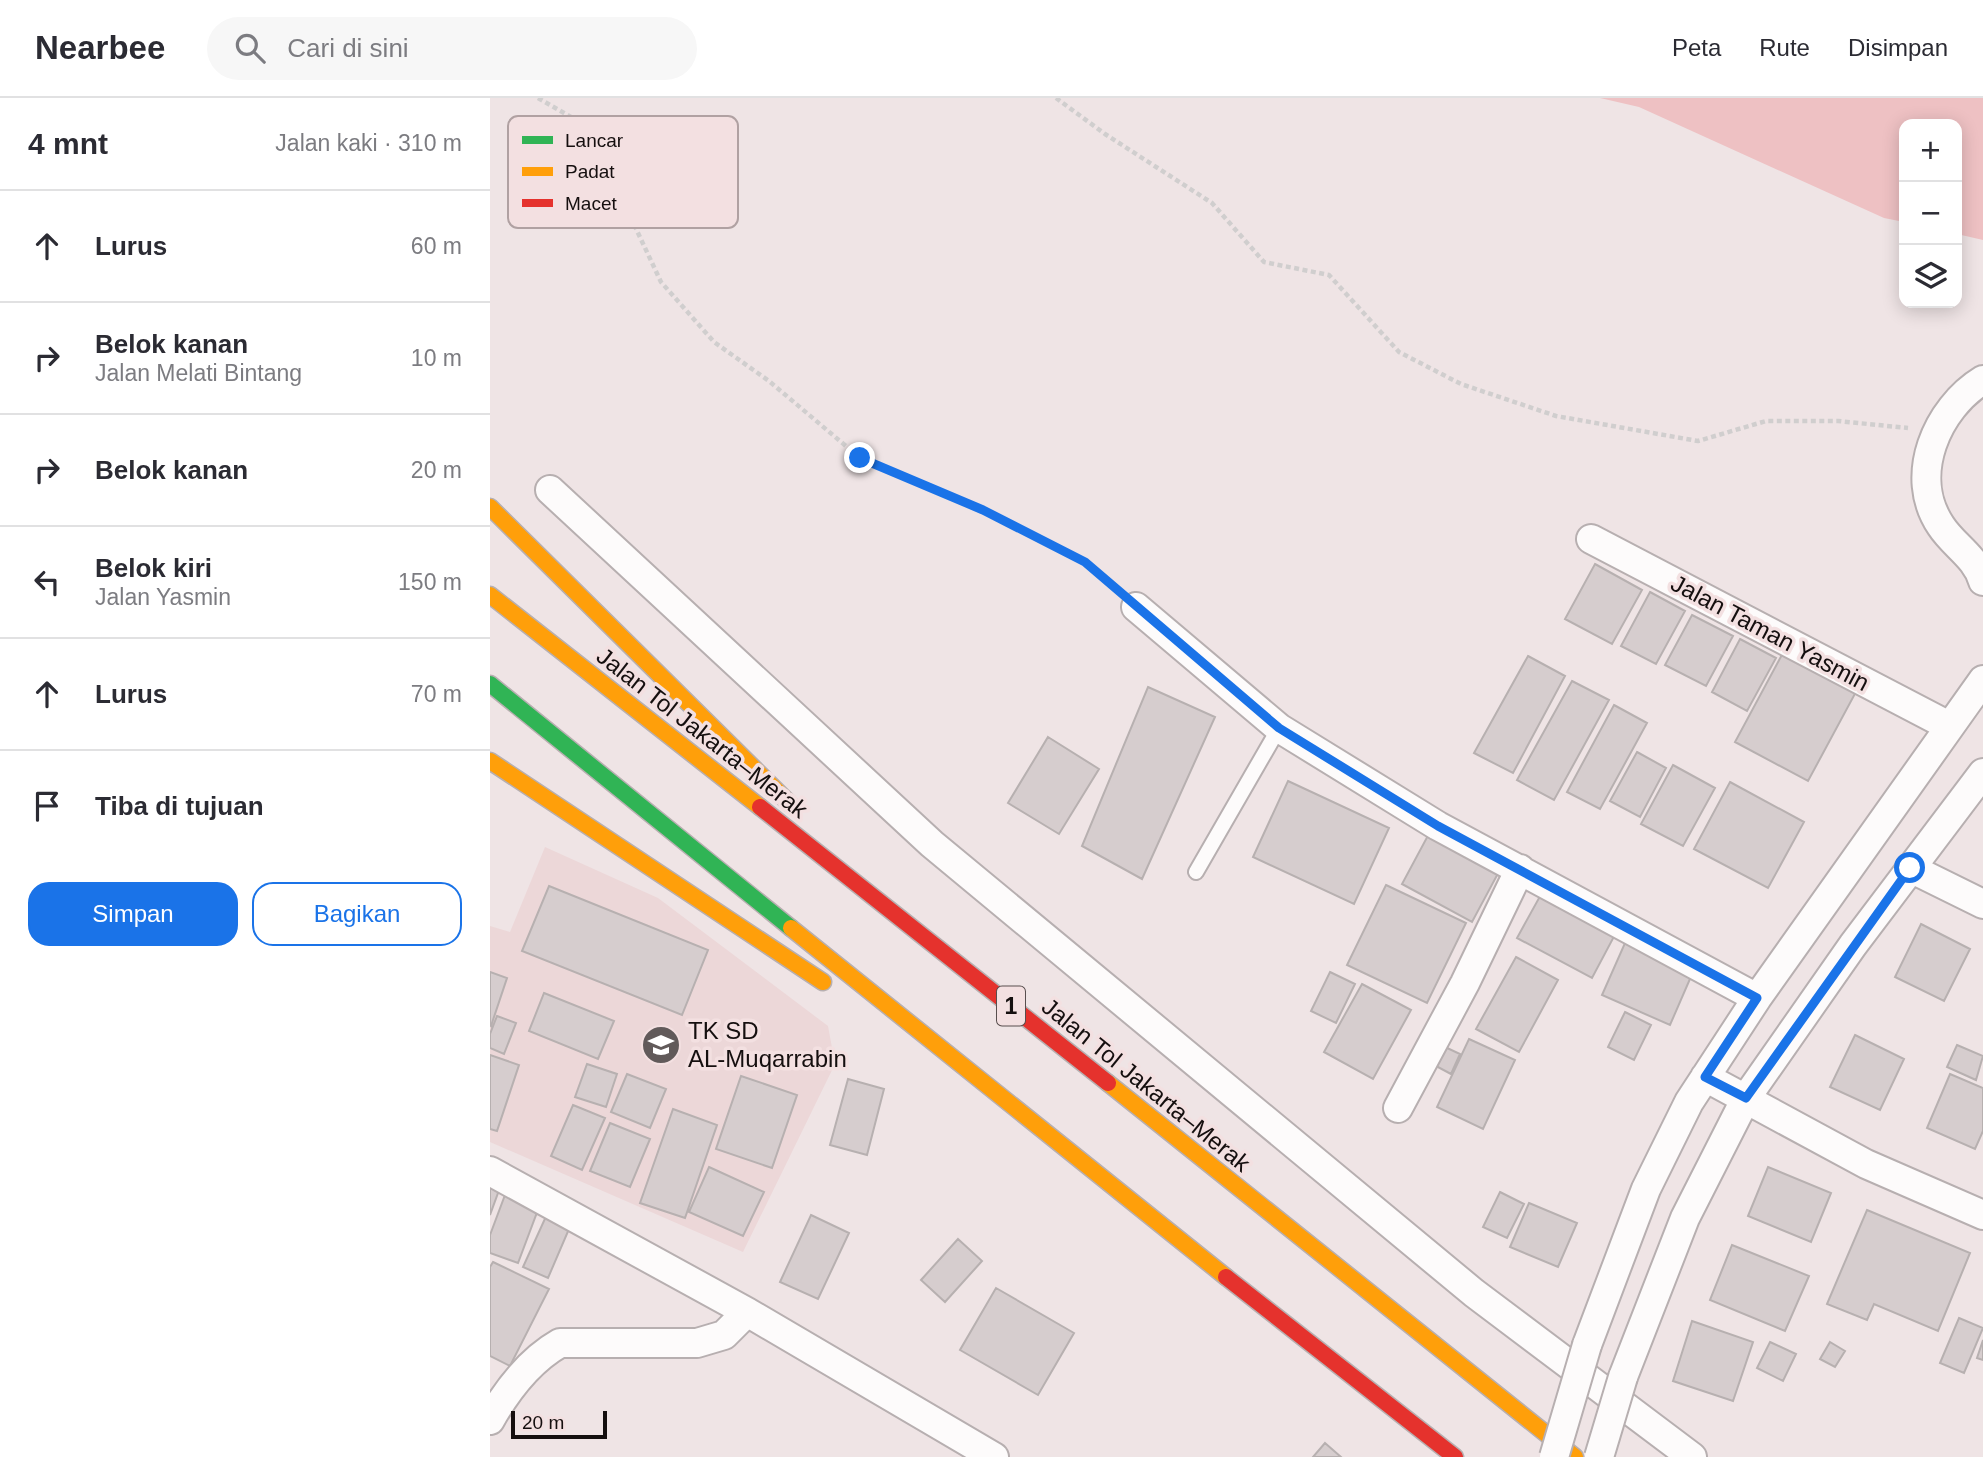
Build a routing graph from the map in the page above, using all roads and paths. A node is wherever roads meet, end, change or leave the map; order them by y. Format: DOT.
graph roads {
  1 [pos="538,98"];
  2 [pos="1056,98"];
  3 [pos="569,116"];
  4 [pos="636,228"];
  5 [pos="1983,380"];
  6 [pos="1936,430"];
  7 [pos="550,490"];
  8 [pos="490,507"];
  9 [pos="1591,540"];
  10 [pos="1983,581"];
  11 [pos="490,595"];
  12 [pos="1136,607"];
  13 [pos="1983,680"];
  14 [pos="490,684"];
  15 [pos="1949,726"];
  16 [pos="1279,728"];
  17 [pos="490,761"];
  18 [pos="1983,773"];
  19 [pos="1910,868"];
  20 [pos="1520,869"];
  21 [pos="1196,872"];
  22 [pos="1983,904"];
  23 [pos="921,933"];
  24 [pos="839,993"];
  25 [pos="1757,998"];
  26 [pos="874,1016"];
  27 [pos="1705,1077"];
  28 [pos="1746,1098"];
  29 [pos="1398,1108"];
  30 [pos="1014,1109"];
  31 [pos="490,1171"];
  32 [pos="1983,1215"];
  33 [pos="747,1312"];
  34 [pos="498,1387"];
  35 [pos="490,1420"];
  36 [pos="994,1457"];
  37 [pos="1455,1457"];
  38 [pos="1554,1457"];
  39 [pos="1575,1457"];
  40 [pos="1600,1457"];
  41 [pos="1692,1457"];
  1 -- 3 [label="path"];
  2 -- 6 [label="path"];
  4 -- 12 [label="path"];
  5 -- 6 [label="street"];
  6 -- 10 [label="street"];
  7 -- 41 [label="street"];
  8 -- 23 [label="highway"];
  9 -- 15 [label="street, Jalan Taman Yasmin"];
  11 -- 23 [label="highway, Jalan Tol Jakarta–Merak / 1"];
  12 -- 16 [label="street"];
  13 -- 15 [label="street"];
  14 -- 30 [label="highway"];
  15 -- 25 [label="street"];
  16 -- 20 [label="street"];
  16 -- 21 [label="lane"];
  17 -- 24 [label="highway"];
  18 -- 19 [label="street"];
  19 -- 22 [label="street"];
  19 -- 28 [label="street"];
  20 -- 25 [label="street"];
  20 -- 29 [label="street"];
  23 -- 39 [label="highway, Jalan Tol Jakarta–Merak / 1"];
  25 -- 27 [label="street"];
  26 -- 30 [label="highway"];
  27 -- 28 [label="street"];
  27 -- 38 [label="street, bridge"];
  28 -- 32 [label="street"];
  28 -- 40 [label="street, bridge"];
  30 -- 37 [label="highway"];
  31 -- 33 [label="street"];
  33 -- 34 [label="street"];
  33 -- 36 [label="street"];
  34 -- 35 [label="street"];
}
